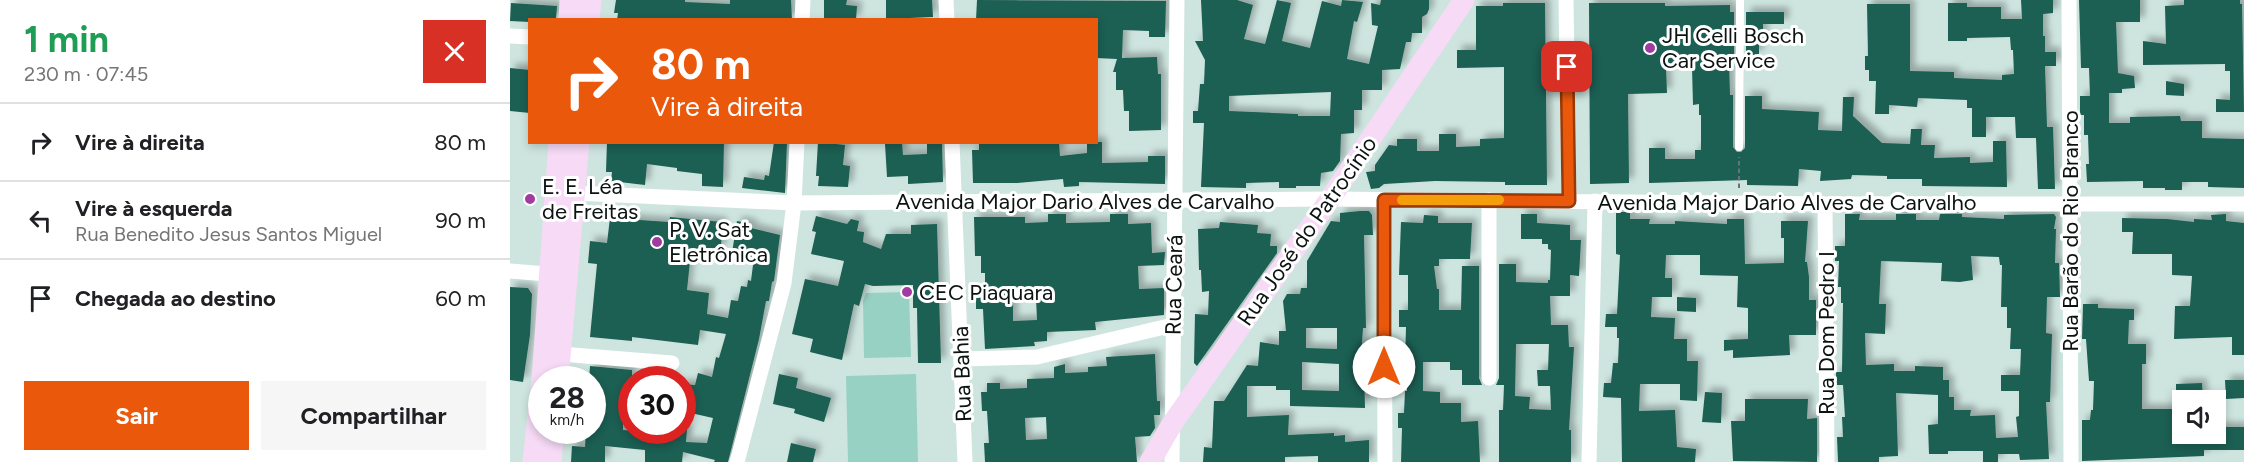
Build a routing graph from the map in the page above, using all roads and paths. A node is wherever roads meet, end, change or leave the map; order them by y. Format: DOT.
graph roads {
  1 [pos="570,0"];
  2 [pos="591,0"];
  3 [pos="803,0"];
  4 [pos="946,0"];
  5 [pos="1177,0"];
  6 [pos="1464,0"];
  7 [pos="1566,0"];
  8 [pos="1740,0"];
  9 [pos="2069,0"];
  10 [pos="569,18"];
  11 [pos="589,18"];
  12 [pos="802,18"];
  13 [pos="947,18"];
  14 [pos="510,36"];
  15 [pos="528,37"];
  16 [pos="559,144"];
  17 [pos="579,144"];
  18 [pos="797,144"];
  19 [pos="951,144"];
  20 [pos="1739,147"];
  21 [pos="575,193"];
  22 [pos="1330,199"];
  23 [pos="1175,200"];
  24 [pos="1384,200"];
  25 [pos="1490,200"];
  26 [pos="1569,201"];
  27 [pos="1595,201"];
  28 [pos="954,202"];
  29 [pos="794,203"];
  30 [pos="1739,203"];
  31 [pos="2070,203"];
  32 [pos="1826,204"];
  33 [pos="2244,204"];
  34 [pos="510,271"];
  35 [pos="559,275"];
  36 [pos="1173,325"];
  37 [pos="561,354"];
  38 [pos="962,359"];
  39 [pos="672,363"];
  40 [pos="544,366"];
  41 [pos="560,366"];
  42 [pos="1489,378"];
  43 [pos="1172,424"];
  44 [pos="535,444"];
  45 [pos="553,444"];
  46 [pos="533,462"];
  47 [pos="551,462"];
  48 [pos="737,462"];
  49 [pos="965,462"];
  50 [pos="1150,462"];
  51 [pos="1172,462"];
  52 [pos="1385,462"];
  53 [pos="1589,462"];
  54 [pos="1827,462"];
  55 [pos="2072,462"];
  1 -- 10 [label="main road"];
  2 -- 11 [label="main road"];
  3 -- 12 [label="street"];
  4 -- 13 [label="street"];
  5 -- 23 [label="street, Rua Ceará"];
  6 -- 22 [label="main road, Rua José do Patrocínio"];
  7 -- 26 [label="street"];
  8 -- 20 [label="lane"];
  9 -- 31 [label="street, Rua Barão do Rio Branco"];
  14 -- 15 [label="street"];
  16 -- 35 [label="main road"];
  17 -- 21 [label="main road"];
  18 -- 29 [label="street"];
  19 -- 28 [label="street, Rua Bahia"];
  20 -- 30 [label="path"];
  21 -- 29 [label="street, Avenida Major Dario Alves de Carvalho"];
  21 -- 35 [label="main road"];
  22 -- 23 [label="street, Avenida Major Dario Alves de Carvalho"];
  22 -- 24 [label="street, Avenida Major Dario Alves de Carvalho"];
  22 -- 43 [label="main road, Rua José do Patrocínio"];
  23 -- 28 [label="street, Avenida Major Dario Alves de Carvalho"];
  23 -- 36 [label="street, Rua Ceará"];
  24 -- 25 [label="street, Avenida Major Dario Alves de Carvalho"];
  24 -- 52 [label="street"];
  25 -- 26 [label="street, Avenida Major Dario Alves de Carvalho"];
  25 -- 42 [label="street"];
  26 -- 27 [label="street, Avenida Major Dario Alves de Carvalho"];
  27 -- 30 [label="street, Avenida Major Dario Alves de Carvalho"];
  27 -- 53 [label="street"];
  28 -- 29 [label="street, Avenida Major Dario Alves de Carvalho"];
  28 -- 38 [label="street, Rua Bahia"];
  29 -- 48 [label="street"];
  30 -- 32 [label="street, Avenida Major Dario Alves de Carvalho"];
  31 -- 32 [label="street, Avenida Major Dario Alves de Carvalho"];
  31 -- 33 [label="street, Avenida Major Dario Alves de Carvalho"];
  31 -- 55 [label="street, Rua Barão do Rio Branco"];
  32 -- 54 [label="street, Rua Dom Pedro I"];
  34 -- 35 [label="street"];
  35 -- 37 [label="main road"];
  35 -- 40 [label="main road"];
  36 -- 38 [label="street"];
  36 -- 43 [label="street, Rua Ceará"];
  37 -- 39 [label="street"];
  37 -- 41 [label="main road"];
  38 -- 49 [label="street, Rua Bahia"];
  43 -- 50 [label="main road, Rua José do Patrocínio"];
  43 -- 51 [label="street, Rua Ceará"];
  44 -- 46 [label="main road"];
  45 -- 47 [label="main road"];
}
